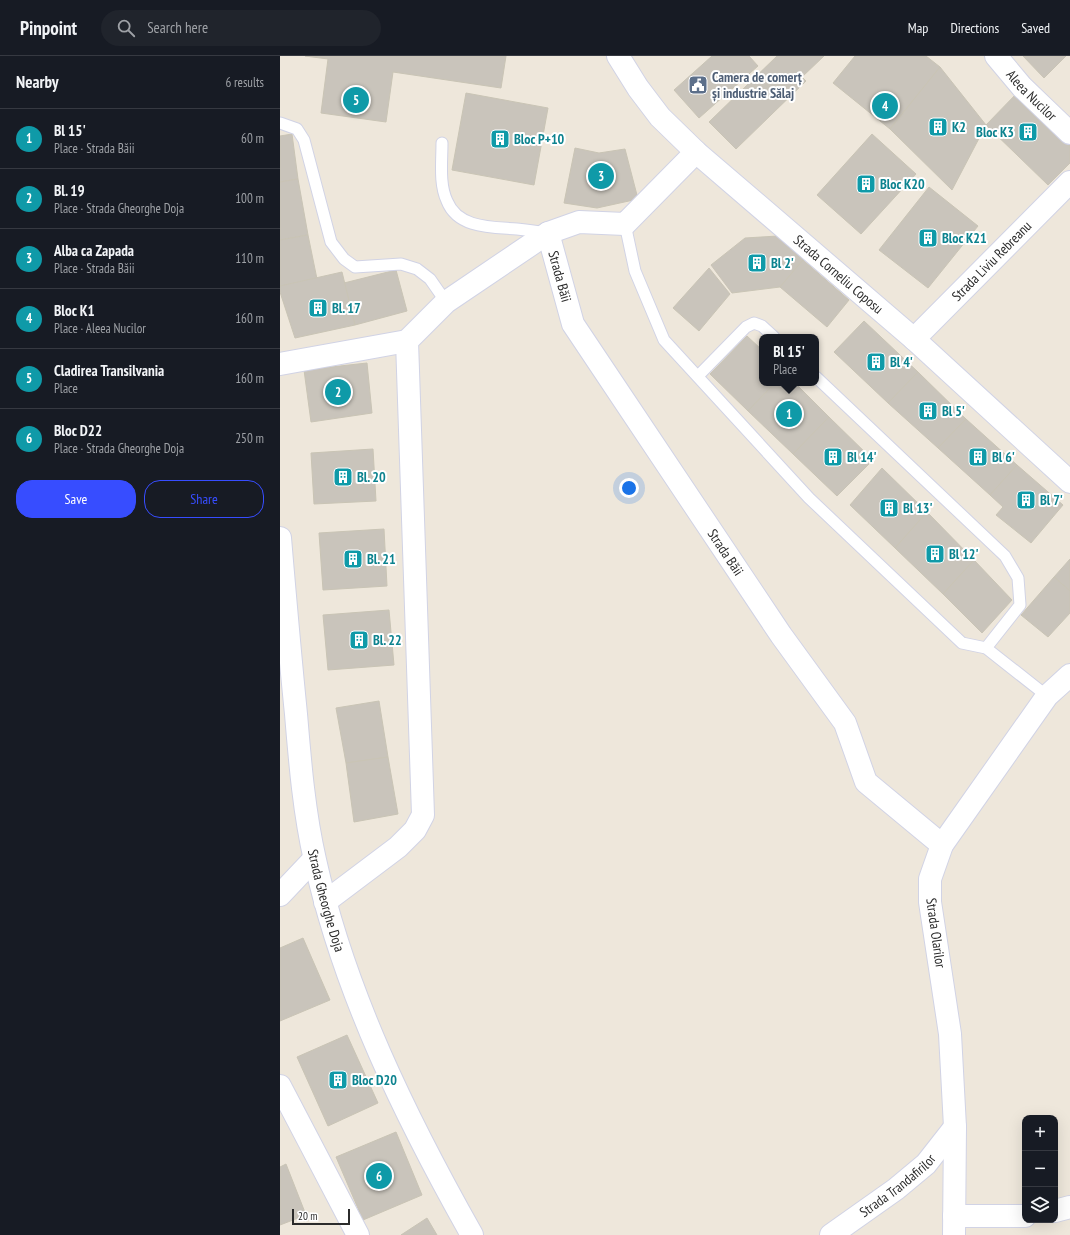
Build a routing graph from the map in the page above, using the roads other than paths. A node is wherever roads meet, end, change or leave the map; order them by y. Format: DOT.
graph roads {
  1 [pos="618,56"];
  2 [pos="996,56"];
  3 [pos="280,123"];
  4 [pos="1070,133"];
  5 [pos="442,143"];
  6 [pos="696,152"];
  7 [pos="1070,182"];
  8 [pos="625,224"];
  9 [pos="548,233"];
  10 [pos="446,302"];
  11 [pos="771,334"];
  12 [pos="914,339"];
  13 [pos="407,341"];
  14 [pos="280,364"];
  15 [pos="698,376"];
  16 [pos="819,380"];
  17 [pos="1070,482"];
  18 [pos="280,538"];
  19 [pos="986,648"];
  20 [pos="1070,675"];
  21 [pos="1047,696"];
  22 [pos="942,845"];
  23 [pos="314,859"];
  24 [pos="280,895"];
  25 [pos="325,902"];
  26 [pos="280,1086"];
  27 [pos="956,1127"];
  28 [pos="1070,1207"];
  29 [pos="1058,1210"];
  30 [pos="1022,1216"];
  31 [pos="954,1225"];
  32 [pos="358,1235"];
  33 [pos="472,1235"];
  34 [pos="831,1235"];
  1 -- 6 [label="street, Strada Corneliu Coposu"];
  2 -- 4 [label="street, Aleea Nucilor"];
  3 -- 10 [label="lane"];
  5 -- 9 [label="lane"];
  6 -- 8 [label="street"];
  6 -- 12 [label="street, Strada Corneliu Coposu"];
  7 -- 12 [label="street, Strada Liviu Rebreanu"];
  8 -- 9 [label="street"];
  8 -- 15 [label="lane"];
  9 -- 10 [label="street"];
  9 -- 22 [label="street, Strada Băii"];
  10 -- 13 [label="street"];
  11 -- 15 [label="lane"];
  12 -- 17 [label="street, Strada Corneliu Coposu"];
  13 -- 14 [label="street"];
  13 -- 25 [label="street"];
  15 -- 19 [label="lane"];
  16 -- 19 [label="lane"];
  18 -- 23 [label="street, Strada Gheorghe Doja"];
  19 -- 21 [label="lane"];
  20 -- 21 [label="street, Strada Olarilor"];
  21 -- 22 [label="street, Strada Olarilor"];
  22 -- 27 [label="street, Strada Olarilor"];
  23 -- 24 [label="street"];
  23 -- 25 [label="street, Strada Gheorghe Doja"];
  25 -- 33 [label="street, Strada Gheorghe Doja"];
  26 -- 32 [label="street"];
  27 -- 31 [label="street, Strada Olarilor"];
  27 -- 34 [label="street, Strada Trandafirilor"];
  28 -- 29 [label="street"];
  30 -- 31 [label="street"];
}
